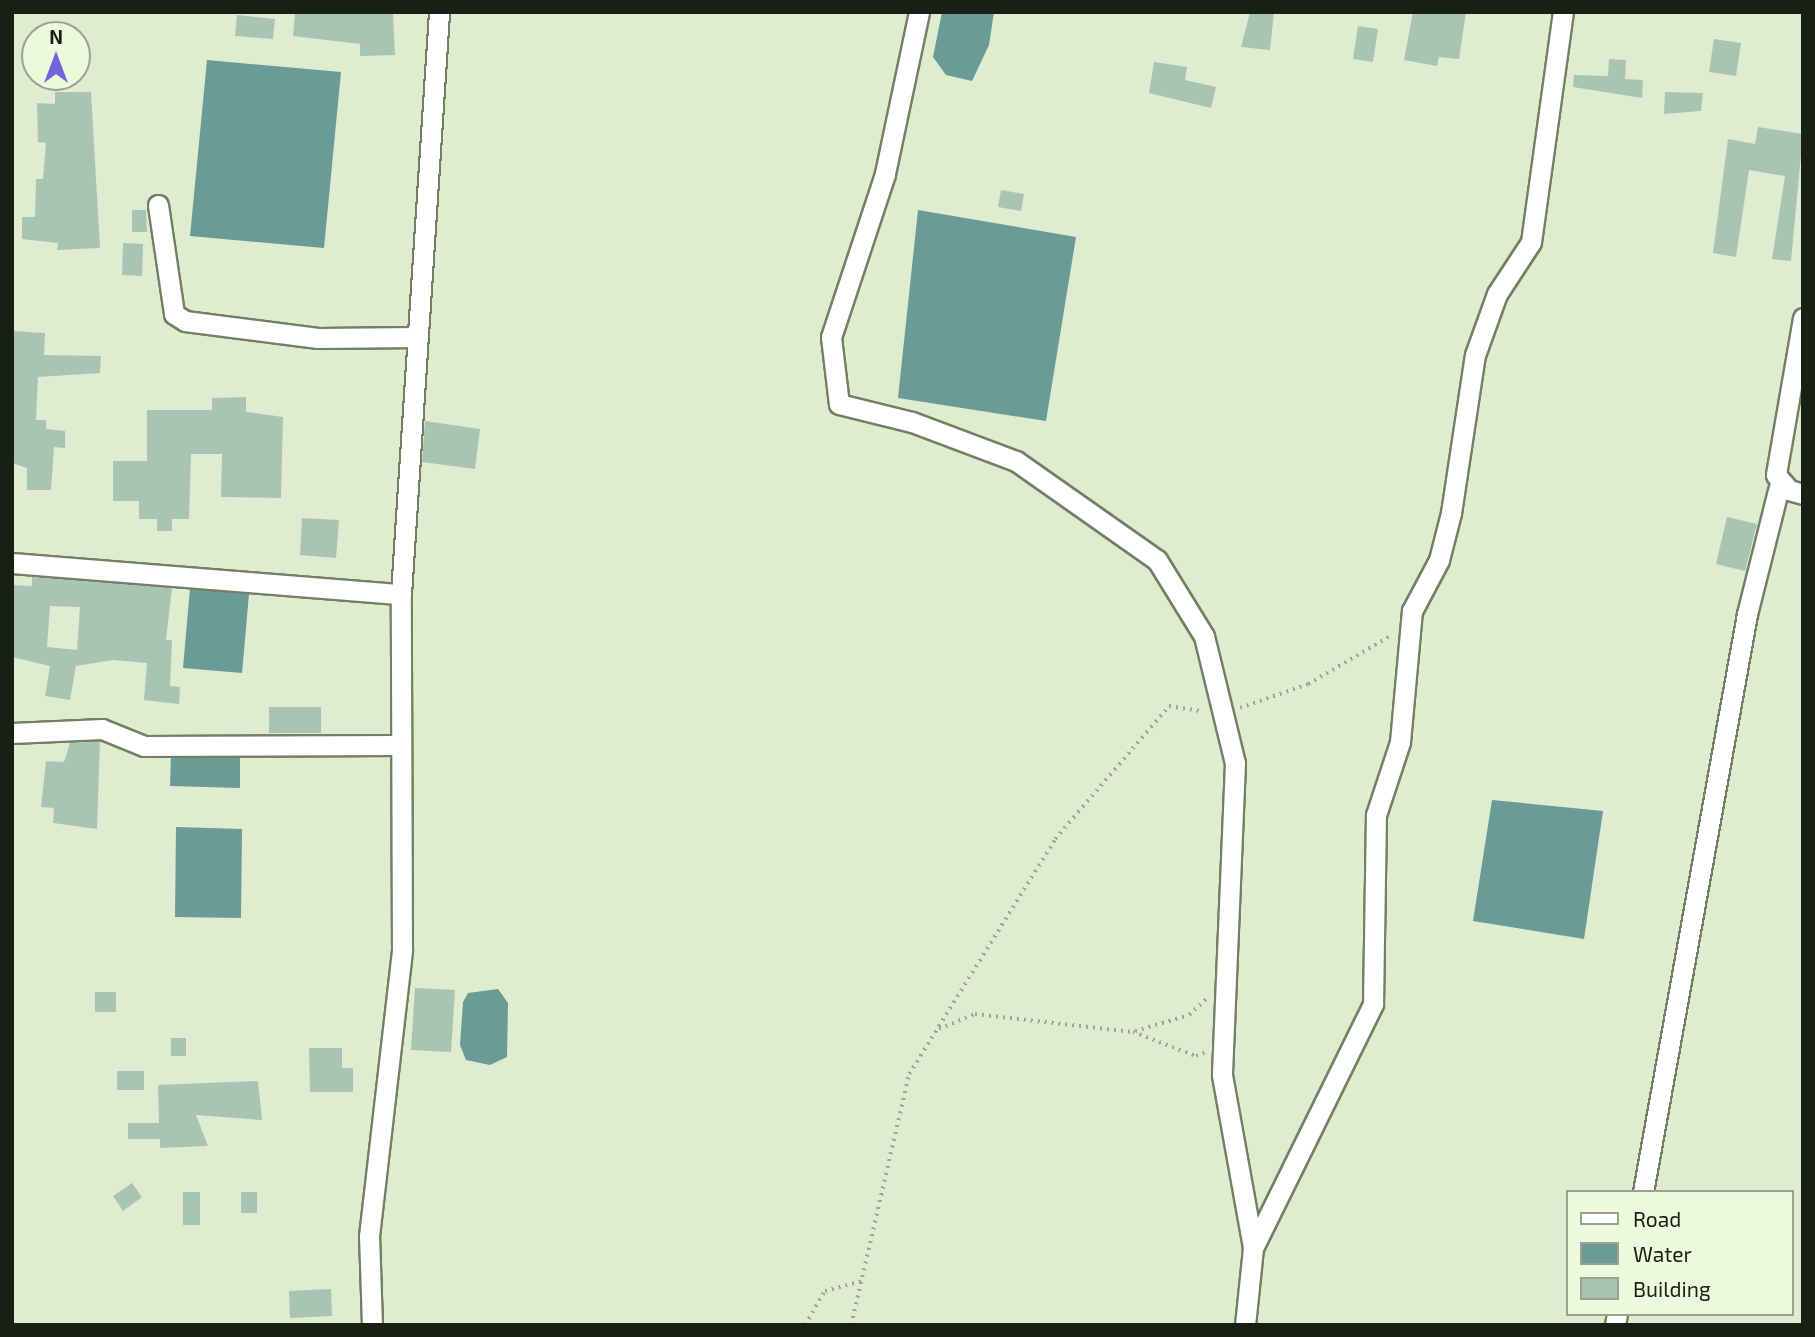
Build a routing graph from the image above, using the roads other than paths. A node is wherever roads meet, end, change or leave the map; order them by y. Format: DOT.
graph roads {
  1 [pos="439,12"];
  2 [pos="919,12"];
  3 [pos="1563,12"];
  4 [pos="158,205"];
  5 [pos="1803,318"];
  6 [pos="418,337"];
  7 [pos="1780,484"];
  8 [pos="1803,494"];
  9 [pos="12,563"];
  10 [pos="401,594"];
  11 [pos="12,733"];
  12 [pos="400,745"];
  13 [pos="1643,1190"];
  14 [pos="1253,1248"];
  15 [pos="372,1325"];
  16 [pos="1245,1325"];
  1 -- 6 [label="street"];
  2 -- 14 [label="street"];
  3 -- 14 [label="street"];
  4 -- 6 [label="street"];
  5 -- 7 [label="street"];
  6 -- 10 [label="street"];
  7 -- 8 [label="street"];
  7 -- 13 [label="street"];
  9 -- 10 [label="street"];
  10 -- 12 [label="street"];
  11 -- 12 [label="street"];
  12 -- 15 [label="street"];
  14 -- 16 [label="street"];
}
